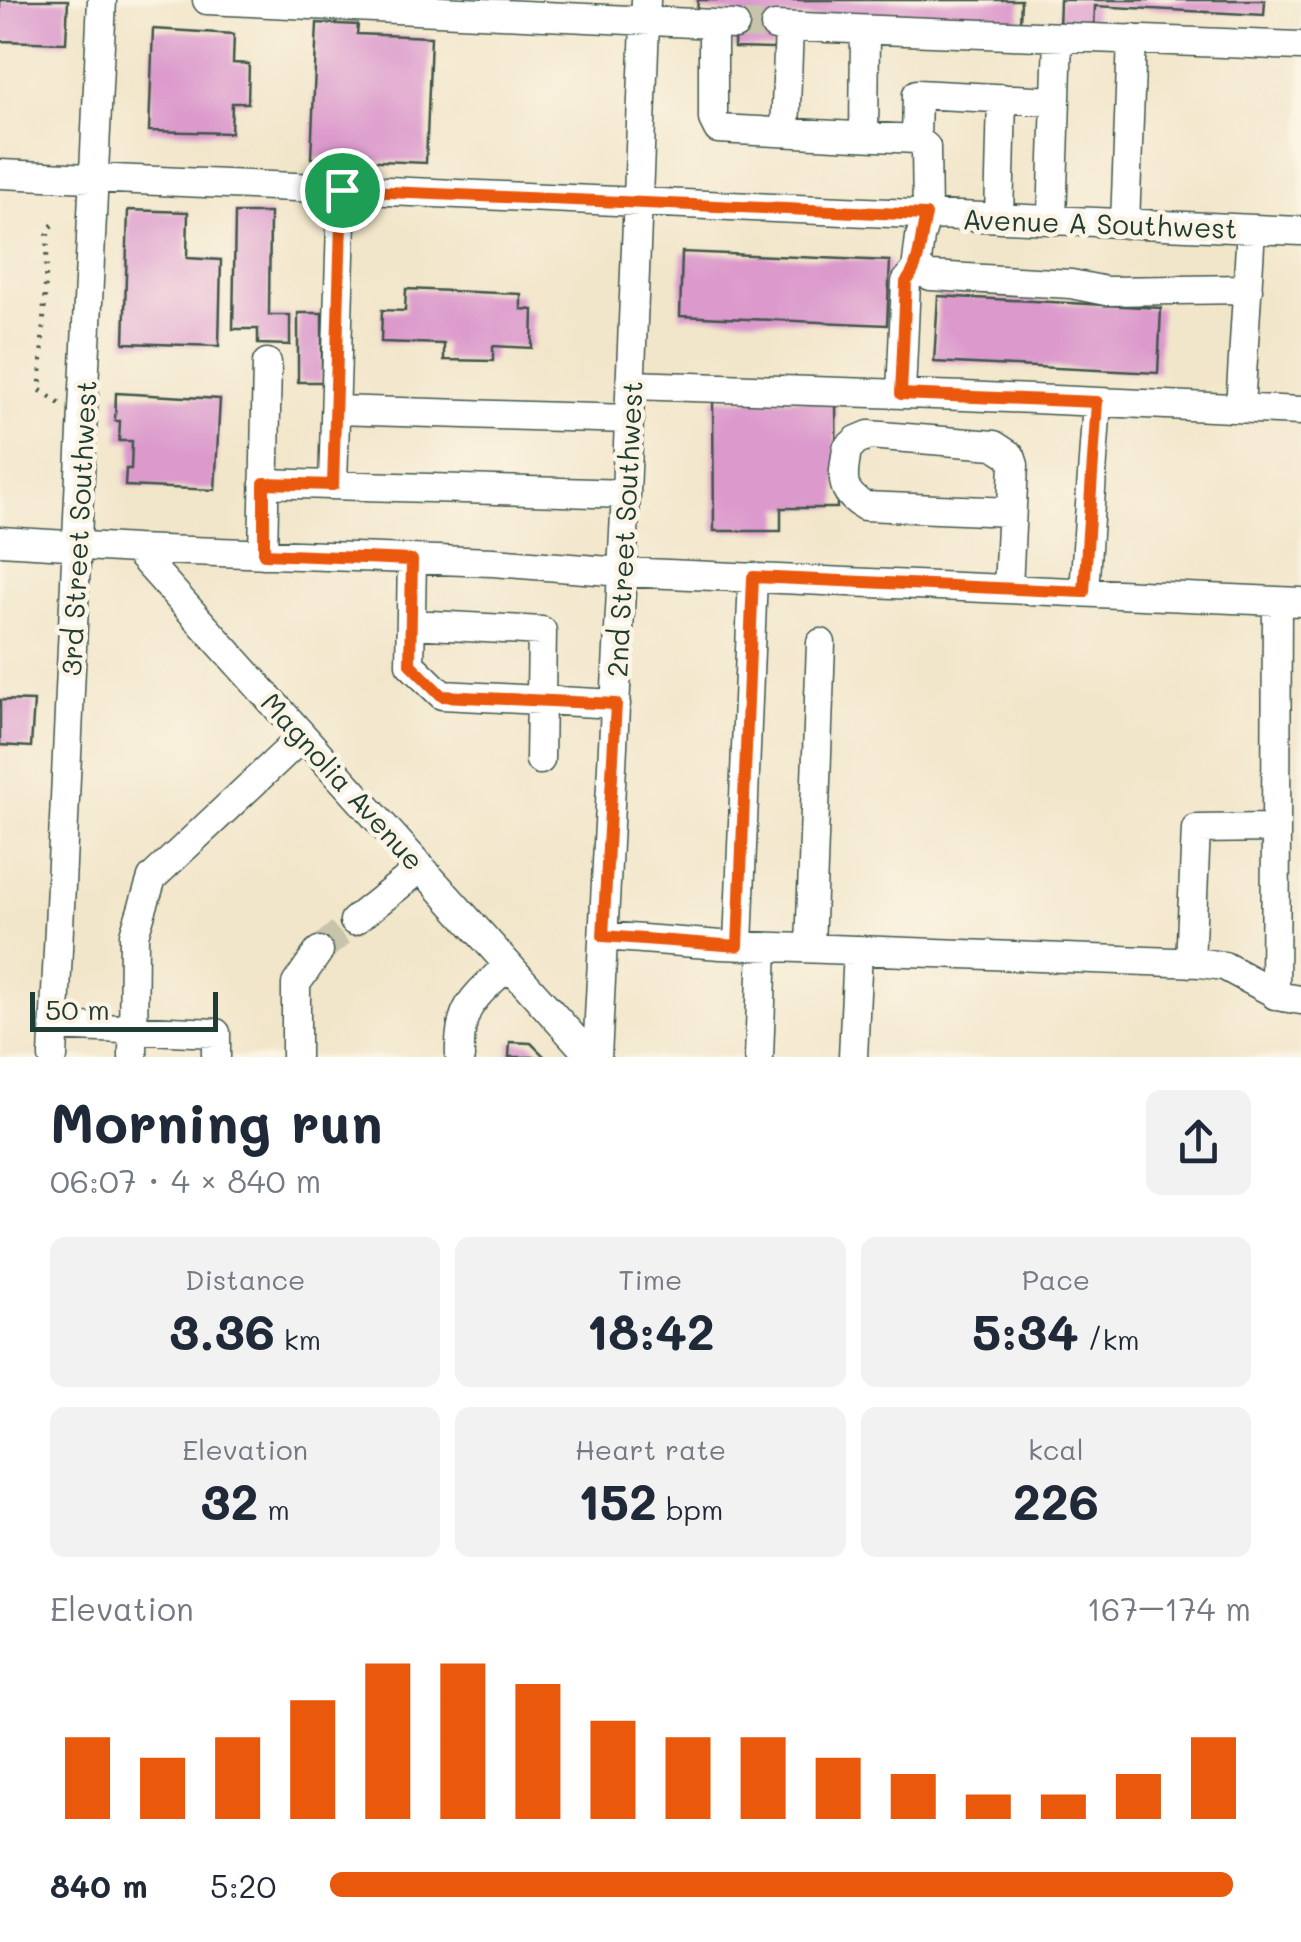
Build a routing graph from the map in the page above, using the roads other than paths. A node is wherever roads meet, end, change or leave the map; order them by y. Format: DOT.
graph roads {
  1 [pos="102,0"];
  2 [pos="207,0"];
  3 [pos="646,10"];
  4 [pos="865,30"];
  5 [pos="1058,36"];
  6 [pos="1132,40"];
  7 [pos="1301,46"];
  8 [pos="1002,98"];
  9 [pos="1055,101"];
  10 [pos="785,132"];
  11 [pos="864,136"];
  12 [pos="916,139"];
  13 [pos="0,174"];
  14 [pos="95,179"];
  15 [pos="342,190"];
  16 [pos="640,203"];
  17 [pos="926,215"];
  18 [pos="999,218"];
  19 [pos="1052,220"];
  20 [pos="1124,224"];
  21 [pos="1252,229"];
  22 [pos="1301,231"];
  23 [pos="916,270"];
  24 [pos="1248,289"];
  25 [pos="267,363"];
  26 [pos="631,385"];
  27 [pos="901,394"];
  28 [pos="1097,402"];
  29 [pos="1240,408"];
  30 [pos="336,410"];
  31 [pos="1301,411"];
  32 [pos="630,420"];
  33 [pos="264,483"];
  34 [pos="333,485"];
  35 [pos="626,494"];
  36 [pos="1011,512"];
  37 [pos="0,541"];
  38 [pos="76,545"];
  39 [pos="136,549"];
  40 [pos="264,554"];
  41 [pos="412,560"];
  42 [pos="623,572"];
  43 [pos="753,577"];
  44 [pos="1008,588"];
  45 [pos="1084,592"];
  46 [pos="1289,602"];
  47 [pos="411,624"];
  48 [pos="821,642"];
  49 [pos="540,700"];
  50 [pos="616,704"];
  51 [pos="303,736"];
  52 [pos="540,760"];
  53 [pos="1276,828"];
  54 [pos="421,868"];
  55 [pos="354,922"];
  56 [pos="603,936"];
  57 [pos="751,946"];
  58 [pos="810,948"];
  59 [pos="858,950"];
  60 [pos="320,951"];
  61 [pos="1190,963"];
  62 [pos="508,965"];
  63 [pos="1288,997"];
  64 [pos="54,1026"];
  65 [pos="134,1043"];
  66 [pos="53,1057"];
  67 [pos="216,1057"];
  68 [pos="296,1057"];
  69 [pos="460,1057"];
  70 [pos="594,1057"];
  71 [pos="759,1057"];
  72 [pos="853,1057"];
  1 -- 14 [label="street, 3rd Street Southwest"];
  2 -- 3 [label="street"];
  3 -- 10 [label="street"];
  3 -- 16 [label="street, 2nd Street Southwest"];
  4 -- 5 [label="street"];
  4 -- 10 [label="street"];
  4 -- 11 [label="street"];
  5 -- 6 [label="street"];
  5 -- 9 [label="street"];
  6 -- 7 [label="street"];
  6 -- 20 [label="street"];
  8 -- 9 [label="street"];
  8 -- 12 [label="street"];
  8 -- 18 [label="street"];
  9 -- 19 [label="street"];
  10 -- 11 [label="street"];
  11 -- 12 [label="street"];
  12 -- 17 [label="street"];
  13 -- 14 [label="street, Avenue A Southwest"];
  14 -- 15 [label="street, Avenue A Southwest"];
  14 -- 38 [label="street, 3rd Street Southwest"];
  15 -- 16 [label="street, Avenue A Southwest"];
  15 -- 30 [label="street"];
  16 -- 17 [label="street, Avenue A Southwest"];
  16 -- 26 [label="street, 2nd Street Southwest"];
  17 -- 18 [label="street, Avenue A Southwest"];
  17 -- 23 [label="street"];
  18 -- 19 [label="street, Avenue A Southwest"];
  19 -- 20 [label="street, Avenue A Southwest"];
  20 -- 21 [label="street, Avenue A Southwest"];
  21 -- 22 [label="street, Avenue A Southwest"];
  21 -- 24 [label="street"];
  23 -- 24 [label="street"];
  23 -- 27 [label="street"];
  24 -- 29 [label="street"];
  25 -- 33 [label="street"];
  26 -- 27 [label="street"];
  26 -- 32 [label="street, 2nd Street Southwest"];
  27 -- 28 [label="street"];
  28 -- 29 [label="street"];
  28 -- 45 [label="street"];
  29 -- 31 [label="street"];
  30 -- 32 [label="street"];
  30 -- 34 [label="street"];
  32 -- 35 [label="street, 2nd Street Southwest"];
  33 -- 34 [label="street"];
  33 -- 40 [label="street"];
  34 -- 35 [label="street"];
  35 -- 42 [label="street, 2nd Street Southwest"];
  36 -- 36 [label="street"];
  36 -- 44 [label="street"];
  37 -- 38 [label="street"];
  38 -- 39 [label="street"];
  38 -- 64 [label="street, 3rd Street Southwest"];
  39 -- 40 [label="street"];
  39 -- 51 [label="street, Magnolia Avenue"];
  40 -- 41 [label="street"];
  41 -- 42 [label="street"];
  41 -- 47 [label="street"];
  42 -- 43 [label="street"];
  42 -- 50 [label="street, 2nd Street Southwest"];
  43 -- 44 [label="street"];
  43 -- 57 [label="street"];
  44 -- 45 [label="street"];
  45 -- 46 [label="street"];
  46 -- 53 [label="street"];
  47 -- 49 [label="street"];
  47 -- 49 [label="street"];
  48 -- 58 [label="street"];
  49 -- 50 [label="street"];
  49 -- 52 [label="street"];
  50 -- 56 [label="street, 2nd Street Southwest"];
  51 -- 54 [label="street, Magnolia Avenue"];
  51 -- 65 [label="street"];
  53 -- 61 [label="street"];
  53 -- 63 [label="street"];
  54 -- 55 [label="street"];
  54 -- 62 [label="street, Magnolia Avenue"];
  56 -- 57 [label="street"];
  56 -- 70 [label="street, 2nd Street Southwest"];
  57 -- 58 [label="street"];
  57 -- 71 [label="street"];
  58 -- 59 [label="street"];
  59 -- 61 [label="street"];
  59 -- 72 [label="street"];
  60 -- 68 [label="street"];
  61 -- 63 [label="street"];
  62 -- 69 [label="street"];
  62 -- 70 [label="street, Magnolia Avenue"];
  64 -- 65 [label="street"];
  64 -- 66 [label="street, 3rd Street Southwest"];
  65 -- 67 [label="street"];
}
